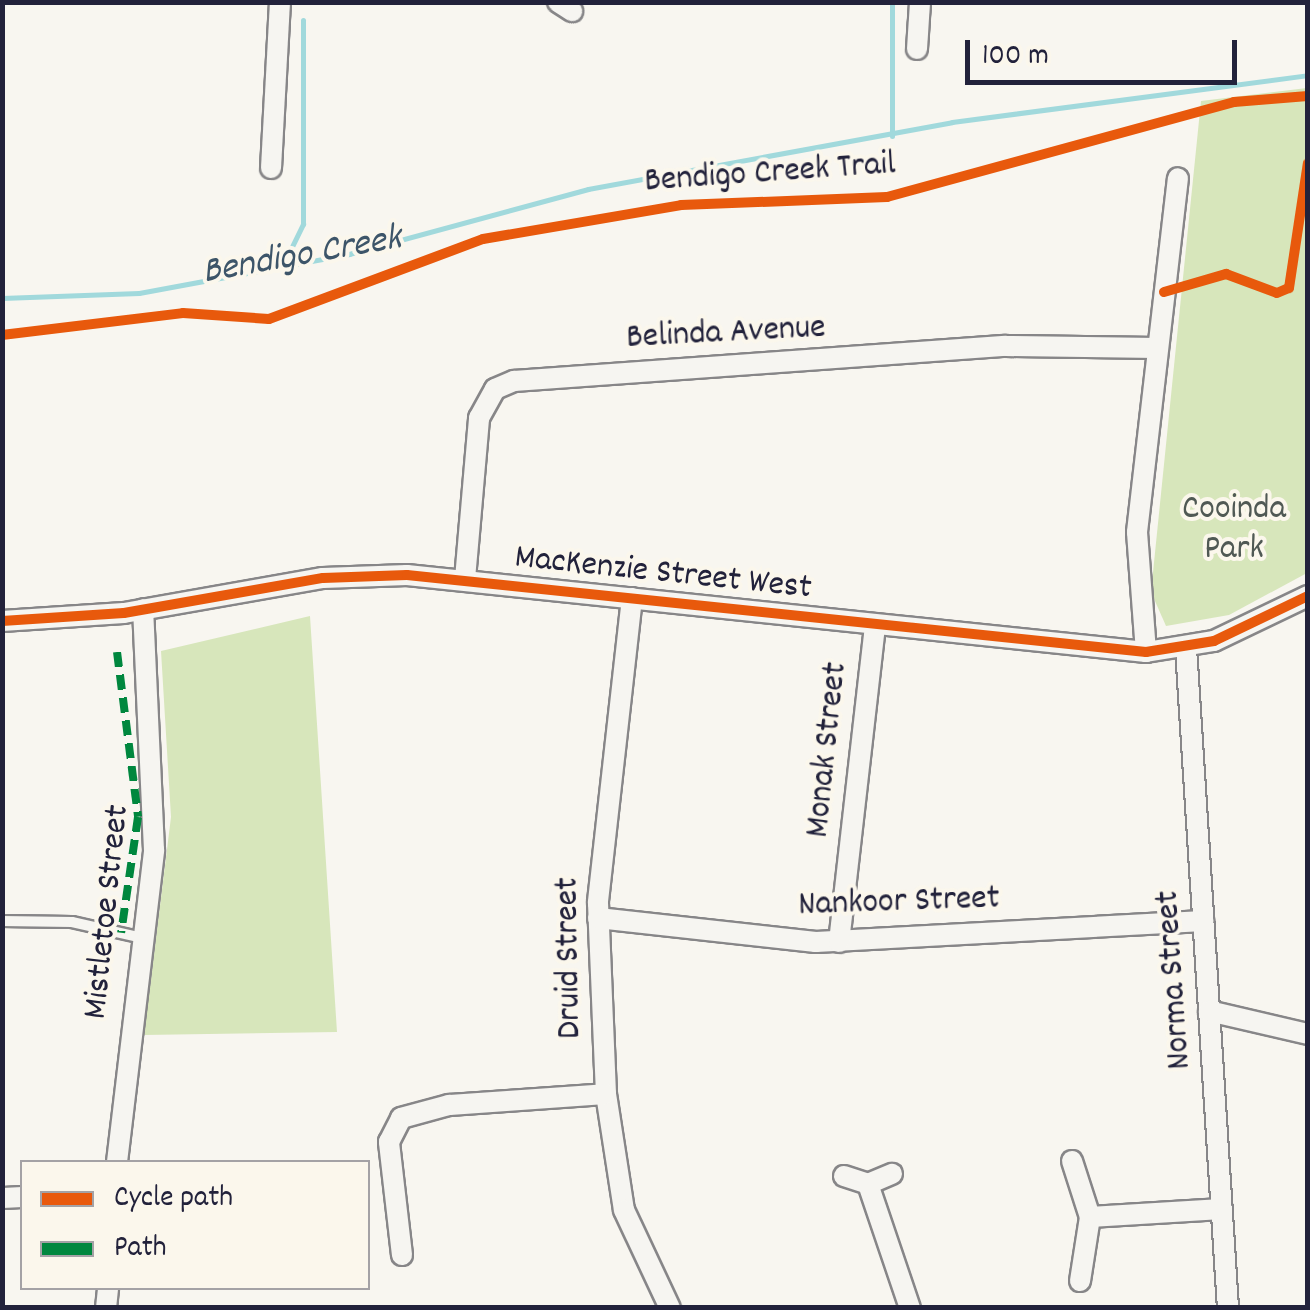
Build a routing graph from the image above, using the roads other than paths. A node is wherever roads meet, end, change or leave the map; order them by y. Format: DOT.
graph roads {
  1 [pos="280,2"];
  2 [pos="920,2"];
  3 [pos="916,50"];
  4 [pos="271,168"];
  5 [pos="1178,178"];
  6 [pos="1157,348"];
  7 [pos="466,579"];
  8 [pos="1308,596"];
  9 [pos="632,598"];
  10 [pos="143,610"];
  11 [pos="2,621"];
  12 [pos="874,625"];
  13 [pos="1186,648"];
  14 [pos="1146,652"];
  15 [pos="598,918"];
  16 [pos="1203,920"];
  17 [pos="2,921"];
  18 [pos="142,938"];
  19 [pos="839,942"];
  20 [pos="1209,1011"];
  21 [pos="1308,1034"];
  22 [pos="606,1094"];
  23 [pos="117,1160"];
  24 [pos="1072,1162"];
  25 [pos="892,1174"];
  26 [pos="844,1176"];
  27 [pos="868,1184"];
  28 [pos="1222,1209"];
  29 [pos="1090,1217"];
  30 [pos="402,1256"];
  31 [pos="1080,1281"];
  32 [pos="670,1308"];
  33 [pos="910,1308"];
  34 [pos="1228,1308"];
  1 -- 4 [label="street"];
  2 -- 3 [label="street"];
  5 -- 6 [label="street"];
  6 -- 7 [label="street, Belinda Avenue"];
  6 -- 14 [label="street"];
  7 -- 9 [label="street, MacKenzie Street West"];
  7 -- 10 [label="street, MacKenzie Street West"];
  8 -- 13 [label="street, MacKenzie Street West"];
  9 -- 12 [label="street, MacKenzie Street West"];
  9 -- 15 [label="street, Druid Street"];
  10 -- 11 [label="street, MacKenzie Street West"];
  10 -- 18 [label="street, Mistletoe Street"];
  12 -- 14 [label="street, MacKenzie Street West"];
  12 -- 19 [label="street, Monak Street"];
  13 -- 14 [label="street, MacKenzie Street West"];
  13 -- 16 [label="street, Norma Street"];
  15 -- 19 [label="street, Nankoor Street"];
  15 -- 22 [label="street, Druid Street"];
  16 -- 19 [label="street, Nankoor Street"];
  16 -- 20 [label="street, Norma Street"];
  17 -- 18 [label="lane"];
  18 -- 23 [label="street, Mistletoe Street"];
  20 -- 21 [label="street"];
  20 -- 28 [label="street, Norma Street"];
  22 -- 30 [label="street"];
  22 -- 32 [label="street, Druid Street"];
  24 -- 29 [label="street"];
  25 -- 27 [label="street"];
  26 -- 27 [label="street"];
  27 -- 33 [label="street"];
  28 -- 29 [label="street"];
  28 -- 34 [label="street, Norma Street"];
  29 -- 31 [label="street"];
}
